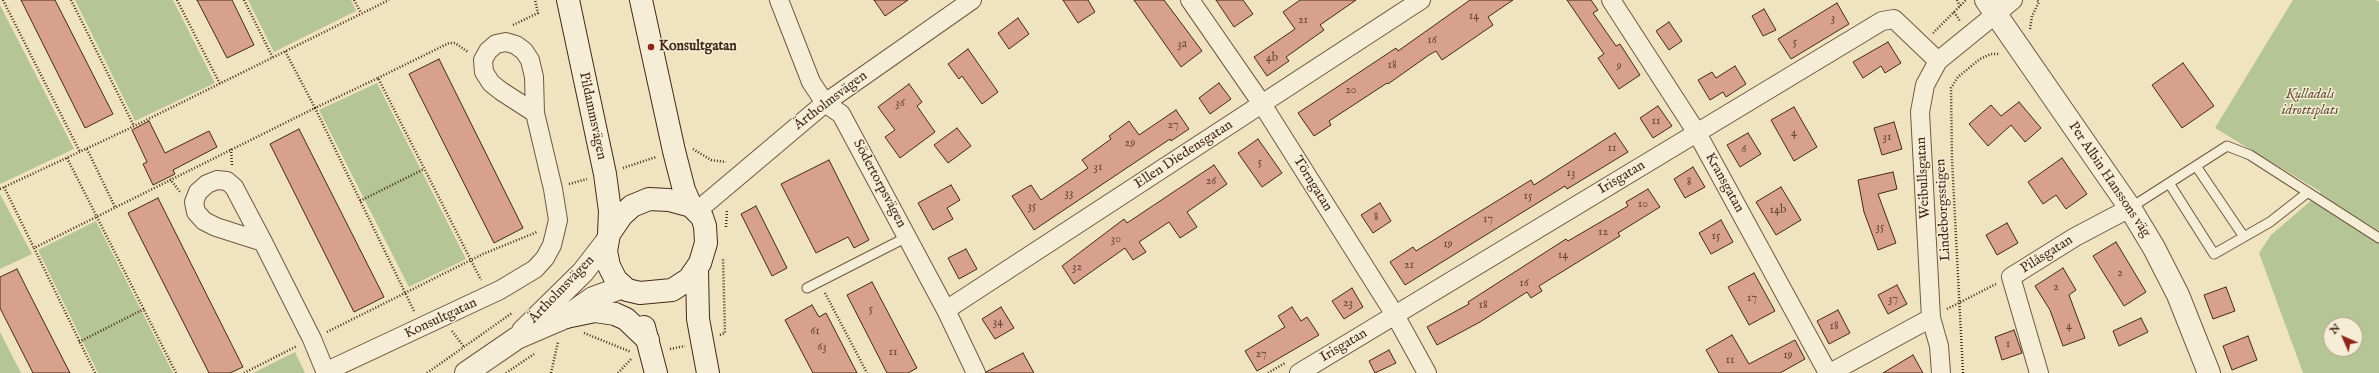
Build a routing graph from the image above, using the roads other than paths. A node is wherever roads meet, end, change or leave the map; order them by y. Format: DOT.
graph roads {
  1 [pos="568,0"];
  2 [pos="641,0"];
  3 [pos="779,0"];
  4 [pos="972,0"];
  5 [pos="1190,0"];
  6 [pos="1421,0"];
  7 [pos="1611,0"];
  8 [pos="2013,0"];
  9 [pos="1991,7"];
  10 [pos="1938,61"];
  11 [pos="825,103"];
  12 [pos="1262,104"];
  13 [pos="535,113"];
  14 [pos="1697,133"];
  15 [pos="2196,166"];
  16 [pos="2169,183"];
  17 [pos="2307,194"];
  18 [pos="2130,208"];
  19 [pos="694,209"];
  20 [pos="608,237"];
  21 [pos="907,237"];
  22 [pos="2244,237"];
  23 [pos="2379,238"];
  24 [pos="263,242"];
  25 [pos="696,270"];
  26 [pos="625,288"];
  27 [pos="807,288"];
  28 [pos="946,310"];
  29 [pos="1395,315"];
  30 [pos="566,317"];
  31 [pos="1931,318"];
  32 [pos="517,338"];
  33 [pos="642,346"];
  34 [pos="326,372"];
  35 [pos="466,373"];
  36 [pos="656,373"];
  37 [pos="708,373"];
  38 [pos="976,373"];
  39 [pos="1299,373"];
  40 [pos="1427,373"];
  41 [pos="1829,373"];
  42 [pos="1941,373"];
  43 [pos="2039,373"];
  44 [pos="2209,373"];
  1 -- 20 [label="main road, Pildammsvägen"];
  2 -- 19 [label="main road"];
  3 -- 11 [label="street, Södertorpsvägen"];
  4 -- 11 [label="street, Ärtholmsvägen"];
  5 -- 12 [label="street, Törngatan"];
  6 -- 12 [label="street, Ellen Diedensgatan"];
  7 -- 14 [label="street, Kransgatan"];
  8 -- 9 [label="street, Weibullsgatan"];
  9 -- 10 [label="street, Weibullsgatan"];
  9 -- 18 [label="main road, Per Albin Hanssons väg"];
  10 -- 14 [label="street, Irisgatan"];
  10 -- 31 [label="street, Weibullsgatan"];
  11 -- 19 [label="street, Ärtholmsvägen"];
  11 -- 21 [label="street, Södertorpsvägen"];
  12 -- 28 [label="street, Ellen Diedensgatan"];
  12 -- 29 [label="street, Törngatan"];
  13 -- 13 [label="street, Konsultgatan"];
  13 -- 34 [label="street, Konsultgatan"];
  14 -- 29 [label="street, Irisgatan"];
  14 -- 41 [label="street, Kransgatan"];
  15 -- 16 [label="lane"];
  15 -- 17 [label="lane"];
  15 -- 22 [label="lane"];
  16 -- 18 [label="lane"];
  16 -- 22 [label="lane"];
  17 -- 22 [label="lane"];
  17 -- 23 [label="lane"];
  18 -- 43 [label="street, Pilåsgatan"];
  18 -- 44 [label="main road, Per Albin Hanssons väg"];
  19 -- 20 [label="main road, Ärtholmsvägen"];
  19 -- 25 [label="main road, Ärtholmsvägen"];
  20 -- 26 [label="main road, Ärtholmsvägen"];
  20 -- 32 [label="main road, Ärtholmsvägen"];
  21 -- 27 [label="lane"];
  21 -- 28 [label="street, Södertorpsvägen"];
  24 -- 34 [label="street, Konsultgatan"];
  25 -- 26 [label="main road, Ärtholmsvägen"];
  25 -- 37 [label="main road"];
  26 -- 30 [label="main road, Ärtholmsvägen"];
  26 -- 33 [label="main road"];
  28 -- 38 [label="street, Södertorpsvägen"];
  29 -- 39 [label="street, Irisgatan"];
  29 -- 40 [label="street, Törngatan"];
  30 -- 32 [label="main road, Ärtholmsvägen"];
  30 -- 33 [label="main road"];
  31 -- 41 [label="street"];
  31 -- 42 [label="street, Weibullsgatan"];
  32 -- 35 [label="main road, Ärtholmsvägen"];
  33 -- 36 [label="main road"];
}
